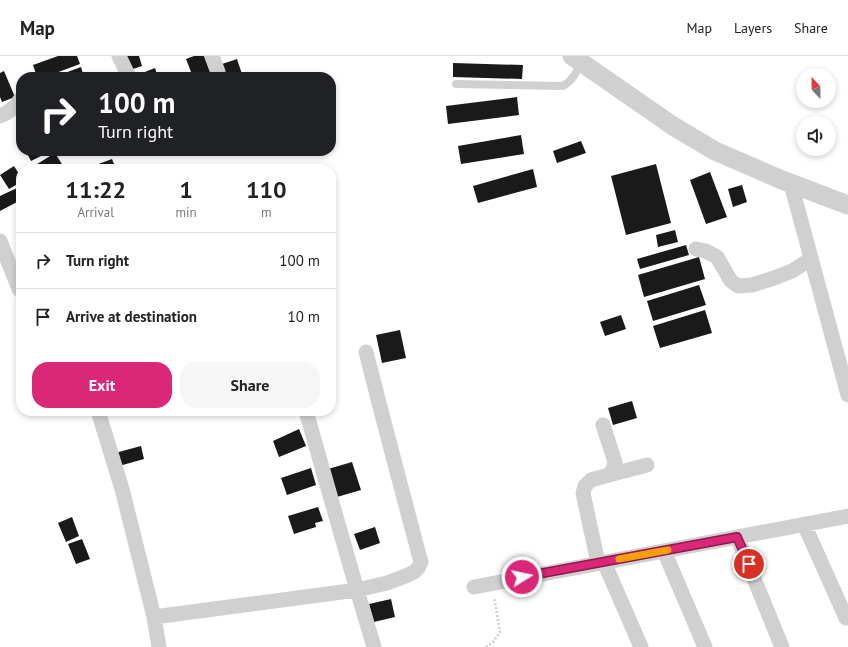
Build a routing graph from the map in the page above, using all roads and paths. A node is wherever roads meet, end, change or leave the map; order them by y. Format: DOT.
graph roads {
  1 [pos="119,56"];
  2 [pos="212,56"];
  3 [pos="576,59"];
  4 [pos="127,72"];
  5 [pos="218,72"];
  6 [pos="456,84"];
  7 [pos="16,105"];
  8 [pos="0,116"];
  9 [pos="791,184"];
  10 [pos="848,205"];
  11 [pos="0,241"];
  12 [pos="696,249"];
  13 [pos="811,259"];
  14 [pos="16,281"];
  15 [pos="366,352"];
  16 [pos="848,395"];
  17 [pos="100,416"];
  18 [pos="307,416"];
  19 [pos="603,425"];
  20 [pos="647,465"];
  21 [pos="609,475"];
  22 [pos="848,516"];
  23 [pos="804,524"];
  24 [pos="737,537"];
  25 [pos="664,551"];
  26 [pos="601,563"];
  27 [pos="492,583"];
  28 [pos="474,586"];
  29 [pos="357,590"];
  30 [pos="154,617"];
  31 [pos="846,618"];
  32 [pos="159,647"];
  33 [pos="374,647"];
  34 [pos="486,647"];
  35 [pos="641,647"];
  36 [pos="705,647"];
  37 [pos="782,647"];
  1 -- 4 [label="street"];
  2 -- 5 [label="street"];
  3 -- 6 [label="lane"];
  3 -- 9 [label="street"];
  7 -- 8 [label="street"];
  9 -- 10 [label="street"];
  9 -- 13 [label="street"];
  11 -- 14 [label="street"];
  12 -- 13 [label="street"];
  13 -- 16 [label="street"];
  15 -- 29 [label="street"];
  17 -- 30 [label="street"];
  18 -- 29 [label="street"];
  19 -- 21 [label="street"];
  20 -- 21 [label="street"];
  21 -- 26 [label="street"];
  22 -- 23 [label="street"];
  23 -- 24 [label="street"];
  23 -- 31 [label="street"];
  24 -- 25 [label="street"];
  24 -- 37 [label="street"];
  25 -- 26 [label="street"];
  25 -- 36 [label="street"];
  26 -- 27 [label="street"];
  26 -- 35 [label="street"];
  27 -- 28 [label="street"];
  27 -- 34 [label="path"];
  29 -- 30 [label="street"];
  29 -- 33 [label="street"];
  30 -- 32 [label="street"];
}
